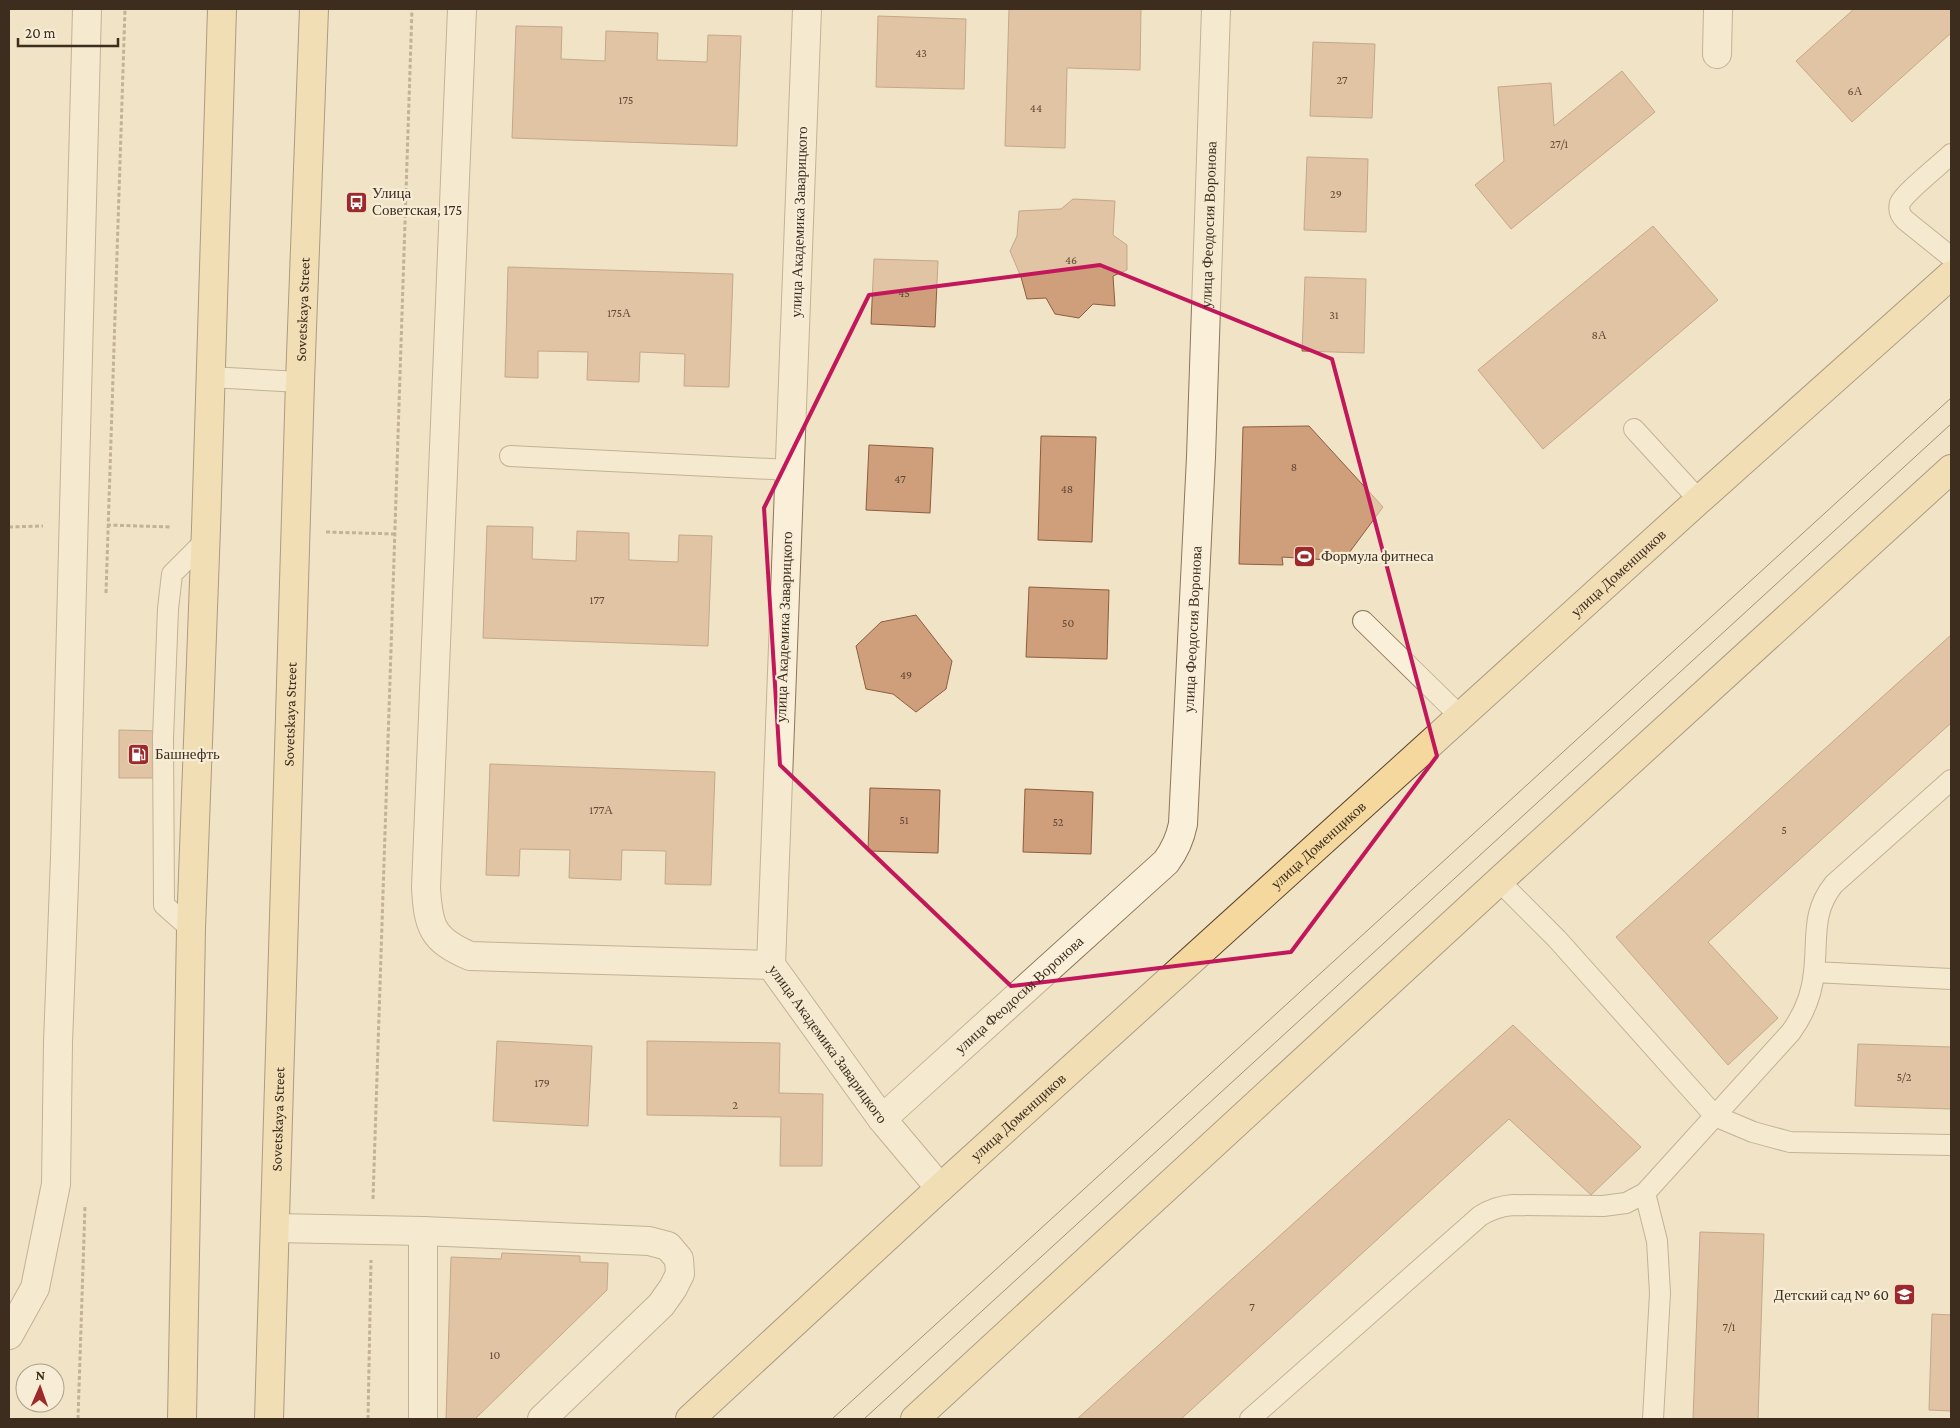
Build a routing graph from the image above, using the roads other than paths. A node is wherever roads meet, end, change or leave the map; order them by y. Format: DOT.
graph roads {
  1 [pos="87,9"];
  2 [pos="222,9"];
  3 [pos="314,9"];
  4 [pos="462,9"];
  5 [pos="807,9"];
  6 [pos="1216,9"];
  7 [pos="1718,9"];
  8 [pos="1717,54"];
  9 [pos="1951,154"];
  10 [pos="1951,257"];
  11 [pos="1951,275"];
  12 [pos="210,377"];
  13 [pos="300,382"];
  14 [pos="1634,429"];
  15 [pos="510,456"];
  16 [pos="790,470"];
  17 [pos="1951,470"];
  18 [pos="1699,500"];
  19 [pos="206,540"];
  20 [pos="1363,621"];
  21 [pos="1461,717"];
  22 [pos="1951,780"];
  23 [pos="1499,880"];
  24 [pos="191,928"];
  25 [pos="771,966"];
  26 [pos="1814,972"];
  27 [pos="1951,979"];
  28 [pos="1715,1116"];
  29 [pos="882,1119"];
  30 [pos="1951,1145"];
  31 [pos="940,1188"];
  32 [pos="1645,1193"];
  33 [pos="275,1228"];
  34 [pos="423,1230"];
  35 [pos="9,1335"];
  36 [pos="182,1419"];
  37 [pos="269,1419"];
  38 [pos="424,1419"];
  39 [pos="542,1419"];
  40 [pos="690,1419"];
  41 [pos="915,1419"];
  42 [pos="1250,1419"];
  43 [pos="1653,1419"];
  1 -- 35 [label="street"];
  2 -- 12 [label="main road"];
  3 -- 13 [label="main road, Sovetskaya Street"];
  4 -- 25 [label="street"];
  5 -- 16 [label="street, улица Академика Заварицкого"];
  6 -- 29 [label="street, улица Феодосия Воронова"];
  7 -- 8 [label="street"];
  9 -- 10 [label="lane"];
  11 -- 18 [label="main road, улица Доменщиков"];
  12 -- 13 [label="lane"];
  12 -- 19 [label="main road"];
  13 -- 33 [label="main road, Sovetskaya Street"];
  14 -- 18 [label="lane"];
  15 -- 16 [label="lane"];
  16 -- 25 [label="street, улица Академика Заварицкого"];
  17 -- 23 [label="main road"];
  18 -- 21 [label="main road, улица Доменщиков"];
  19 -- 24 [label="main road"];
  19 -- 24 [label="lane"];
  20 -- 21 [label="lane"];
  21 -- 31 [label="main road, улица Доменщиков"];
  22 -- 26 [label="lane"];
  23 -- 28 [label="lane"];
  23 -- 41 [label="main road"];
  24 -- 36 [label="main road"];
  25 -- 29 [label="street, улица Академика Заварицкого"];
  26 -- 27 [label="lane"];
  26 -- 28 [label="lane"];
  28 -- 30 [label="lane"];
  28 -- 32 [label="lane"];
  29 -- 31 [label="street, улица Академика Заварицкого"];
  31 -- 40 [label="main road, улица Доменщиков"];
  32 -- 42 [label="lane"];
  32 -- 43 [label="lane"];
  33 -- 34 [label="street"];
  33 -- 37 [label="main road, Sovetskaya Street"];
  34 -- 38 [label="street"];
  34 -- 39 [label="street"];
}
